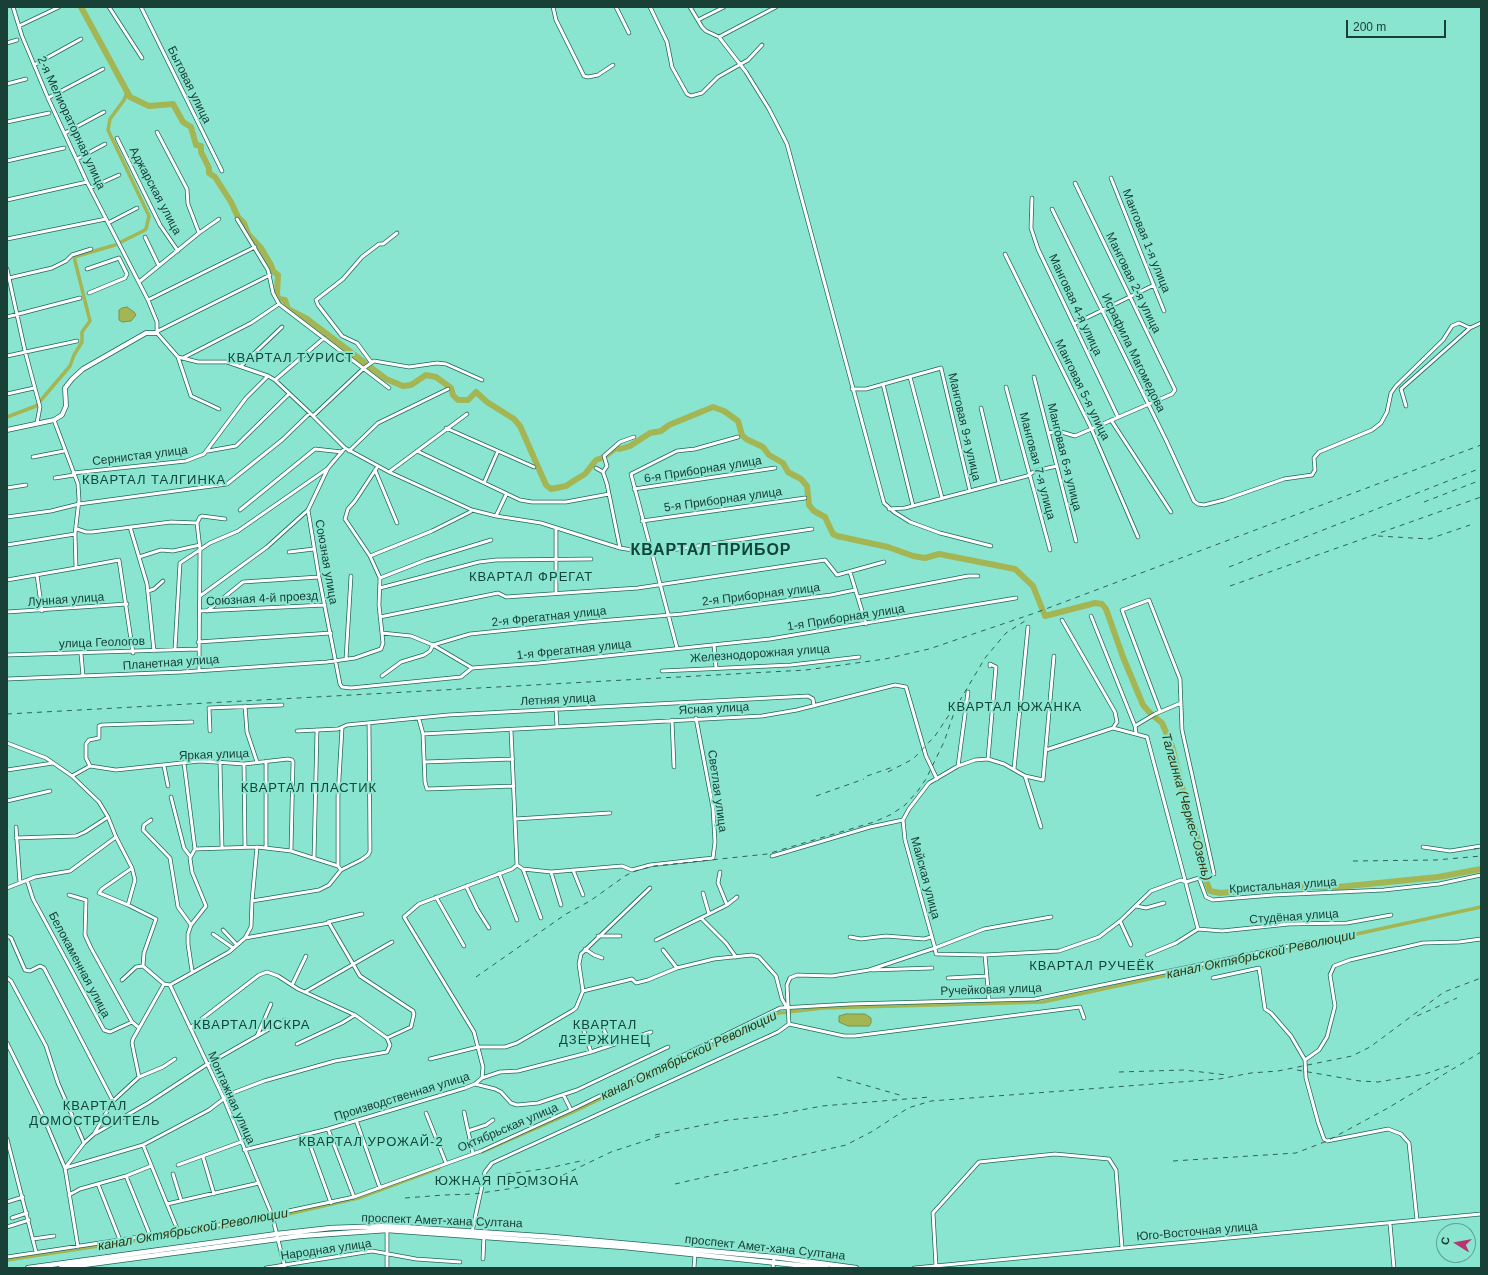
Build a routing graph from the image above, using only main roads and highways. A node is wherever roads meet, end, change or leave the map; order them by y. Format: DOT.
graph roads {
  1 [pos="774,1260"];
  2 [pos="65,1266"];
  3 [pos="28,1268"];
  4 [pos="826,1268"];
  5 [pos="856,1268"];
  1 -- 2 [label="main road, проспект Амет-хана Султана"];
  1 -- 4 [label="main road"];
  1 -- 5 [label="main road, проспект Амет-хана Султана"];
  2 -- 3 [label="main road, проспект Амет-хана Султана"];
}
